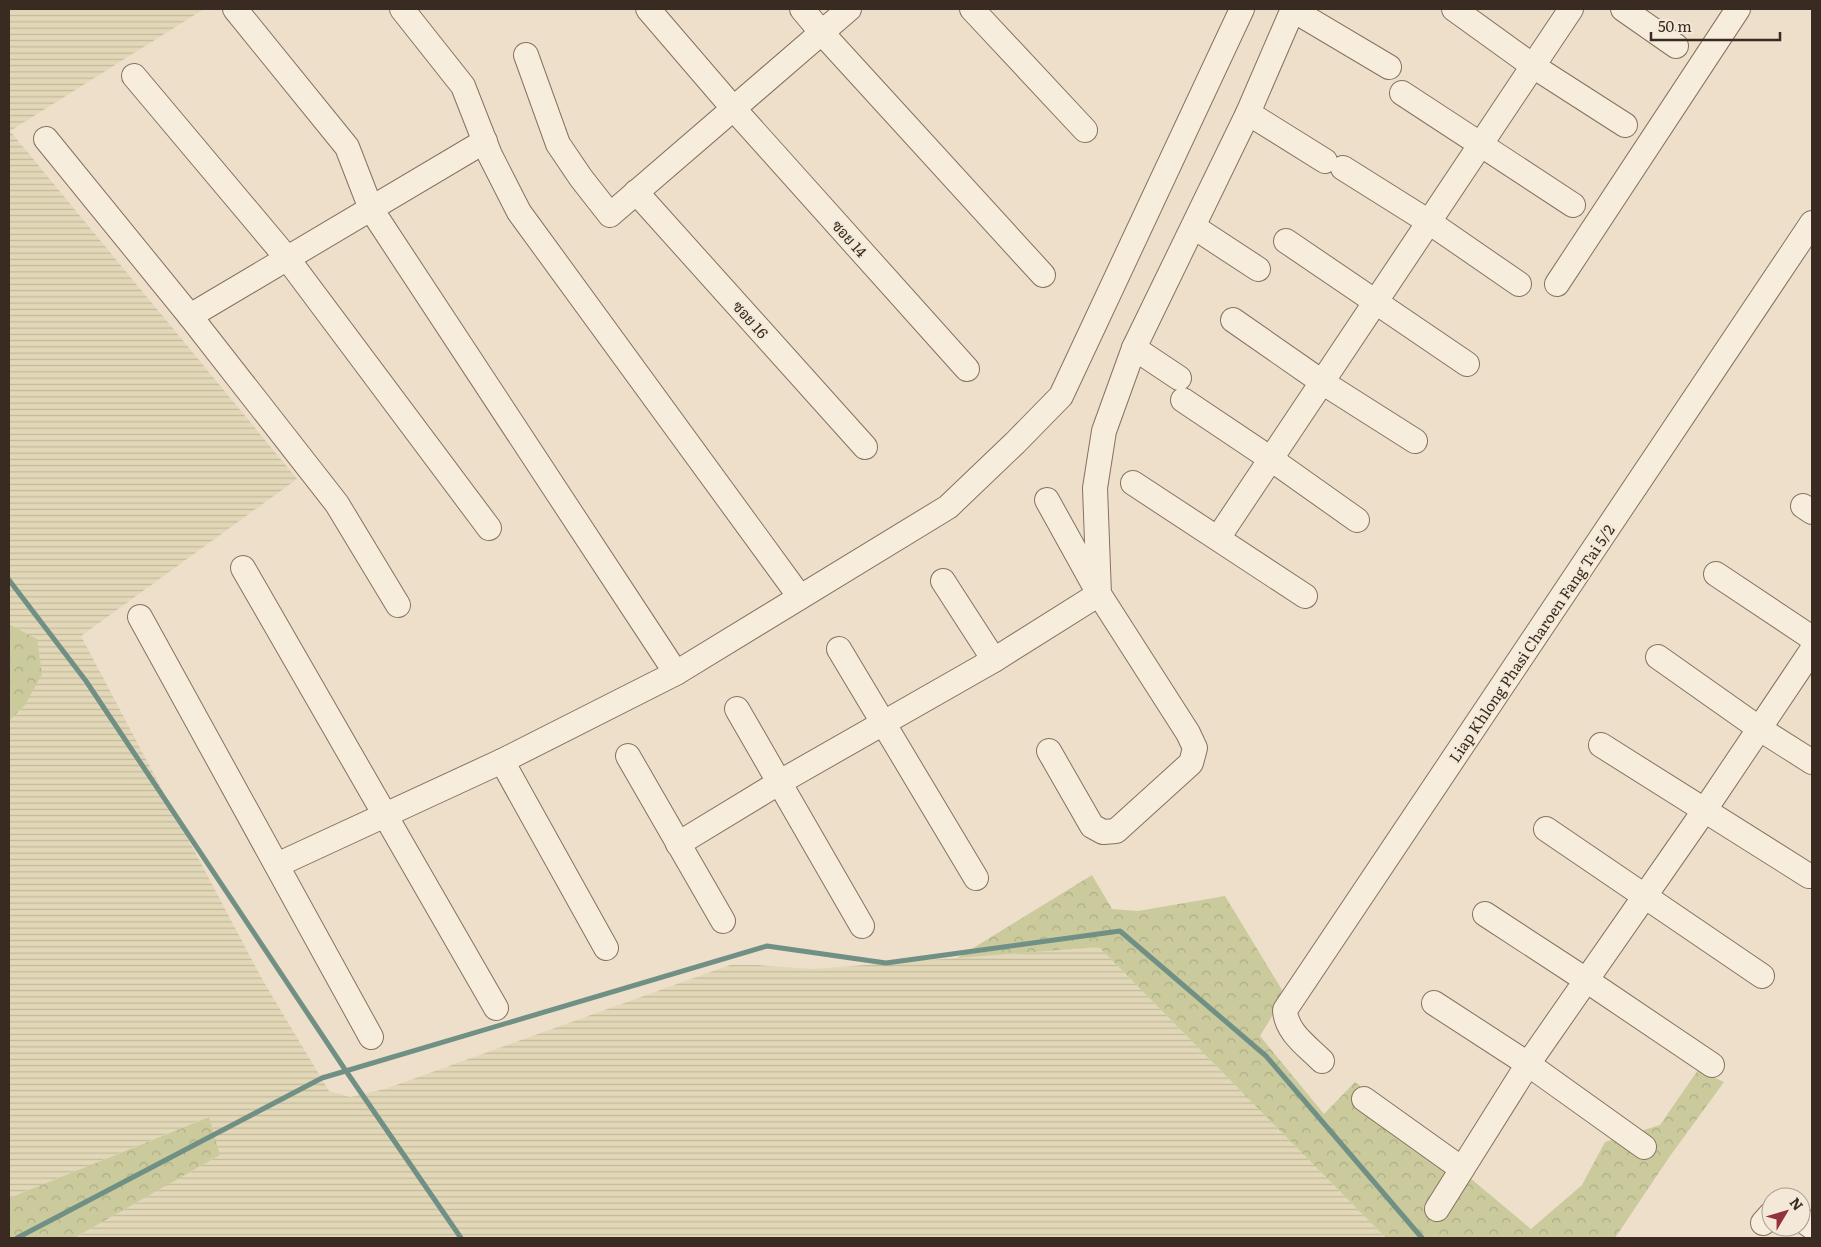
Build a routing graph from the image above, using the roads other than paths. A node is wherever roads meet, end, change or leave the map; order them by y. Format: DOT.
graph roads {
  1 [pos="235,9"];
  2 [pos="402,9"];
  3 [pos="648,9"];
  4 [pos="802,9"];
  5 [pos="850,9"];
  6 [pos="972,9"];
  7 [pos="1242,9"];
  8 [pos="1293,9"];
  9 [pos="1454,9"];
  10 [pos="1571,9"];
  11 [pos="1623,9"];
  12 [pos="1738,9"];
  13 [pos="822,33"];
  14 [pos="1676,46"];
  15 [pos="526,55"];
  16 [pos="1533,66"];
  17 [pos="1389,67"];
  18 [pos="134,76"];
  19 [pos="1402,93"];
  20 [pos="733,108"];
  21 [pos="1248,113"];
  22 [pos="1626,125"];
  23 [pos="1085,130"];
  24 [pos="46,139"];
  25 [pos="485,141"];
  26 [pos="1481,144"];
  27 [pos="636,192"];
  28 [pos="1573,204"];
  29 [pos="371,209"];
  30 [pos="1428,222"];
  31 [pos="1812,223"];
  32 [pos="1194,227"];
  33 [pos="1286,241"];
  34 [pos="287,258"];
  35 [pos="1258,269"];
  36 [pos="1043,274"];
  37 [pos="1519,284"];
  38 [pos="1557,284"];
  39 [pos="1376,302"];
  40 [pos="190,316"];
  41 [pos="1233,320"];
  42 [pos="1134,348"];
  43 [pos="1467,364"];
  44 [pos="967,369"];
  45 [pos="1322,382"];
  46 [pos="1415,441"];
  47 [pos="865,447"];
  48 [pos="1271,459"];
  49 [pos="1133,483"];
  50 [pos="1048,500"];
  51 [pos="1357,520"];
  52 [pos="489,528"];
  53 [pos="1218,538"];
  54 [pos="243,568"];
  55 [pos="1716,574"];
  56 [pos="943,581"];
  57 [pos="1099,594"];
  58 [pos="1305,596"];
  59 [pos="800,597"];
  60 [pos="398,605"];
  61 [pos="140,617"];
  62 [pos="1812,638"];
  63 [pos="839,649"];
  64 [pos="1812,650"];
  65 [pos="1658,657"];
  66 [pos="994,660"];
  67 [pos="676,673"];
  68 [pos="737,709"];
  69 [pos="882,722"];
  70 [pos="1760,729"];
  71 [pos="1601,745"];
  72 [pos="1049,751"];
  73 [pos="628,756"];
  74 [pos="502,761"];
  75 [pos="1812,762"];
  76 [pos="780,782"];
  77 [pos="1704,811"];
  78 [pos="384,816"];
  79 [pos="1546,829"];
  80 [pos="678,844"];
  81 [pos="277,865"];
  82 [pos="1809,876"];
  83 [pos="976,878"];
  84 [pos="1644,896"];
  85 [pos="1485,914"];
  86 [pos="724,921"];
  87 [pos="862,926"];
  88 [pos="606,948"];
  89 [pos="1762,976"];
  90 [pos="1586,980"];
  91 [pos="1434,1003"];
  92 [pos="496,1008"];
  93 [pos="371,1037"];
  94 [pos="1322,1061"];
  95 [pos="1528,1064"];
  96 [pos="1712,1065"];
  97 [pos="1364,1099"];
  98 [pos="1644,1147"];
  99 [pos="1462,1169"];
  100 [pos="1437,1209"];
  1 -- 29 [label="street"];
  2 -- 25 [label="street"];
  3 -- 20 [label="street, ซอย 14"];
  4 -- 13 [label="street"];
  5 -- 13 [label="street"];
  6 -- 23 [label="street"];
  7 -- 59 [label="street"];
  8 -- 17 [label="street"];
  8 -- 21 [label="street"];
  9 -- 16 [label="street"];
  10 -- 16 [label="street"];
  11 -- 14 [label="street"];
  12 -- 38 [label="street"];
  13 -- 20 [label="street"];
  13 -- 36 [label="street"];
  15 -- 27 [label="street"];
  16 -- 22 [label="street"];
  16 -- 26 [label="street"];
  18 -- 34 [label="street"];
  19 -- 26 [label="street"];
  20 -- 27 [label="street"];
  20 -- 44 [label="street, ซอย 14"];
  21 -- 30 [label="street"];
  21 -- 32 [label="street"];
  24 -- 40 [label="street"];
  25 -- 29 [label="street"];
  25 -- 59 [label="street"];
  26 -- 28 [label="street"];
  26 -- 30 [label="street"];
  27 -- 47 [label="street, ซอย 16"];
  29 -- 34 [label="street"];
  29 -- 67 [label="street"];
  30 -- 37 [label="street"];
  30 -- 39 [label="street"];
  31 -- 94 [label="street, Liap Khlong Phasi Charoen Fang Tai 5/2"];
  32 -- 35 [label="street"];
  32 -- 42 [label="street"];
  33 -- 39 [label="street"];
  34 -- 40 [label="street"];
  34 -- 52 [label="street"];
  39 -- 43 [label="street"];
  39 -- 45 [label="street"];
  40 -- 60 [label="street"];
  41 -- 45 [label="street"];
  42 -- 48 [label="street"];
  42 -- 57 [label="street"];
  45 -- 46 [label="street"];
  45 -- 48 [label="street"];
  48 -- 51 [label="street"];
  48 -- 53 [label="street"];
  49 -- 53 [label="street"];
  50 -- 57 [label="street"];
  53 -- 58 [label="street"];
  54 -- 78 [label="street"];
  55 -- 62 [label="street"];
  56 -- 66 [label="street"];
  57 -- 66 [label="street"];
  57 -- 72 [label="street"];
  59 -- 67 [label="street"];
  61 -- 81 [label="street"];
  63 -- 69 [label="street"];
  64 -- 70 [label="street"];
  65 -- 70 [label="street"];
  66 -- 69 [label="street"];
  67 -- 74 [label="street"];
  68 -- 76 [label="street"];
  69 -- 76 [label="street"];
  69 -- 83 [label="street"];
  70 -- 75 [label="street"];
  70 -- 77 [label="street"];
  71 -- 77 [label="street"];
  73 -- 80 [label="street"];
  74 -- 78 [label="street"];
  74 -- 88 [label="street"];
  76 -- 80 [label="street"];
  76 -- 87 [label="street"];
  77 -- 82 [label="street"];
  77 -- 84 [label="street"];
  78 -- 81 [label="street"];
  78 -- 92 [label="street"];
  79 -- 84 [label="street"];
  80 -- 86 [label="street"];
  81 -- 93 [label="street"];
  84 -- 89 [label="street"];
  84 -- 90 [label="street"];
  85 -- 90 [label="street"];
  90 -- 95 [label="street"];
  90 -- 96 [label="street"];
  91 -- 95 [label="street"];
  95 -- 98 [label="street"];
  95 -- 99 [label="street"];
  97 -- 99 [label="street"];
  99 -- 100 [label="street"];
}
